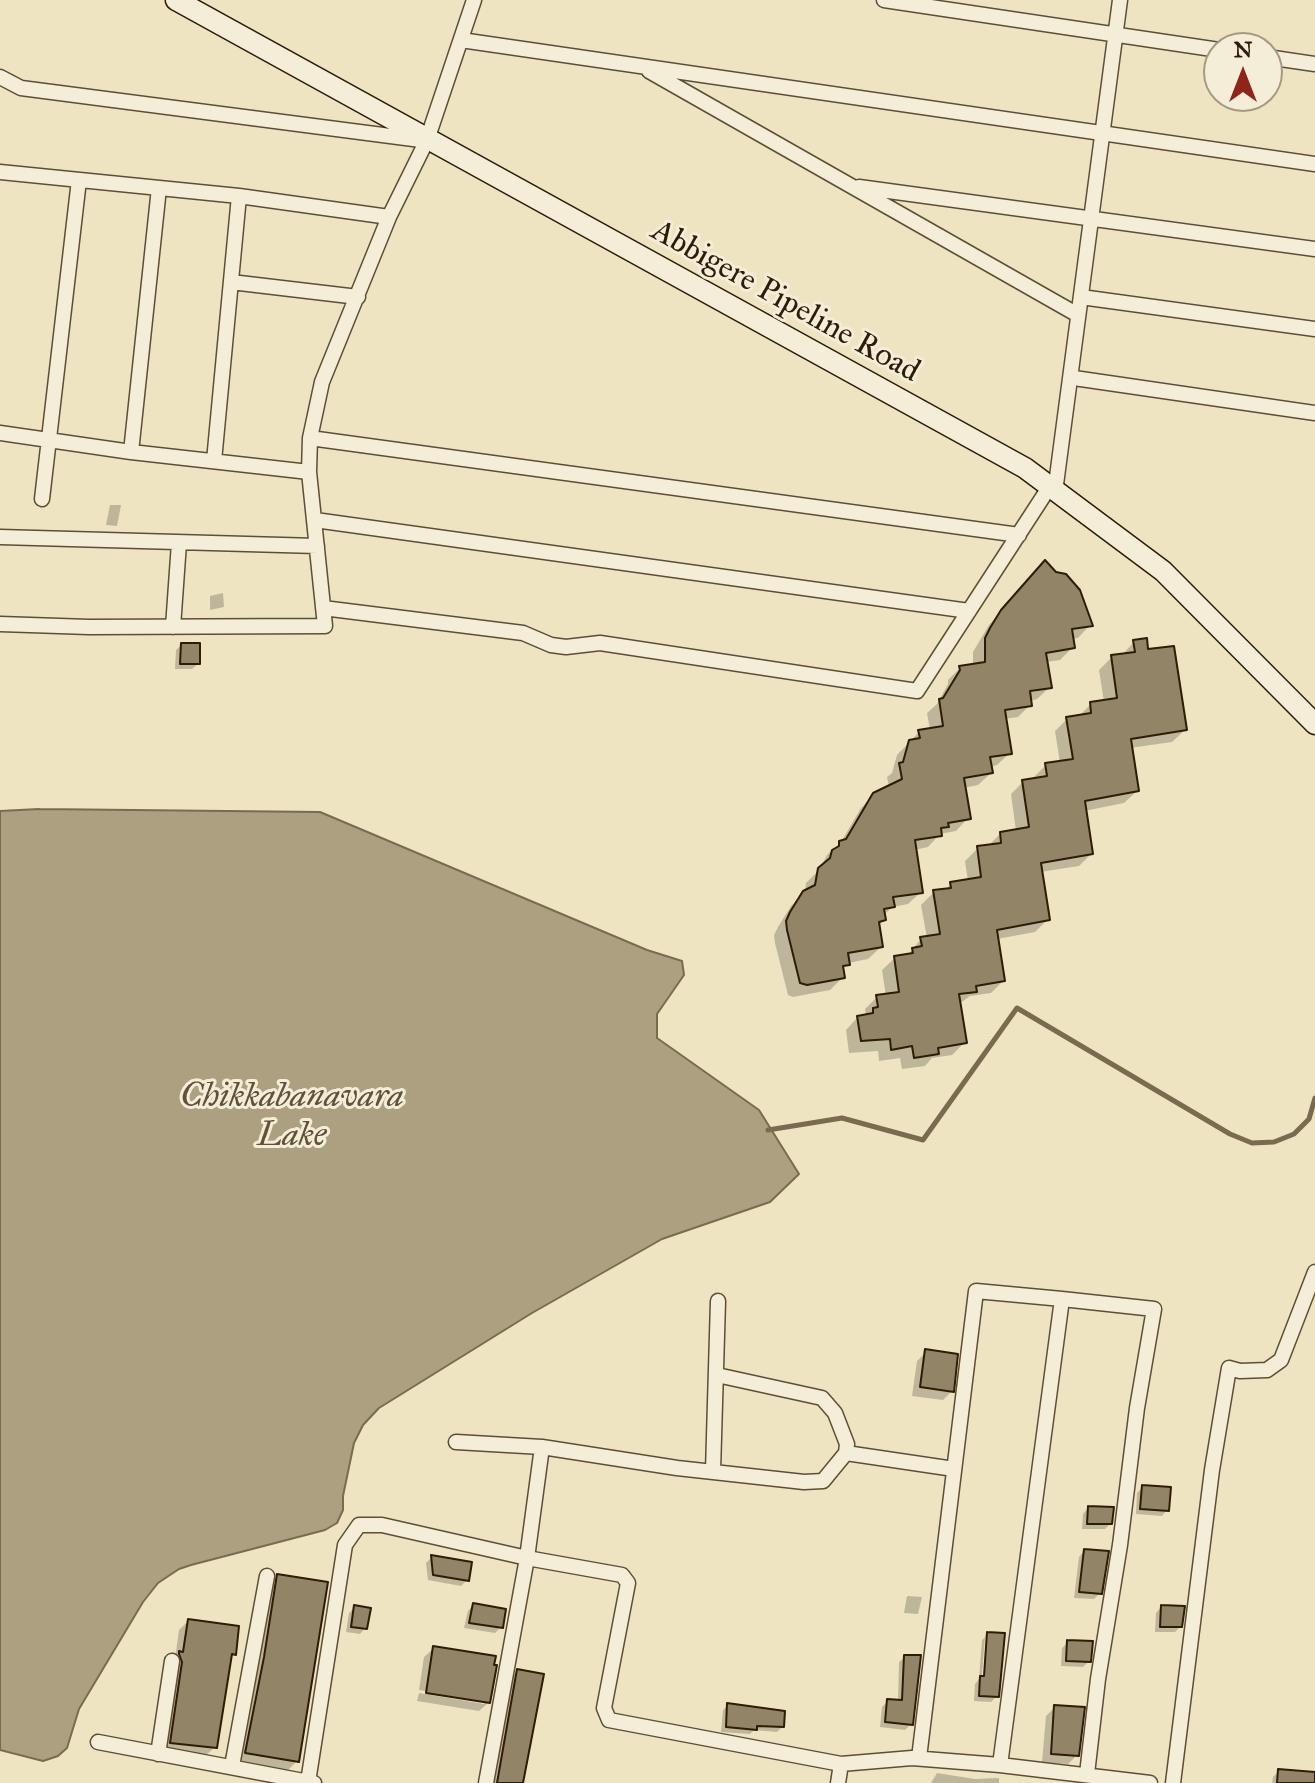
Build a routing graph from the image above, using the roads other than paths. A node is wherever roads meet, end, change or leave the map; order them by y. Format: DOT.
graph roads {
  1 [pos="176,0"];
  2 [pos="474,0"];
  3 [pos="884,0"];
  4 [pos="1120,0"];
  5 [pos="1115,35"];
  6 [pos="461,40"];
  7 [pos="1203,48"];
  8 [pos="1283,59"];
  9 [pos="1315,64"];
  10 [pos="642,67"];
  11 [pos="0,77"];
  12 [pos="1102,134"];
  13 [pos="427,140"];
  14 [pos="1315,164"];
  15 [pos="0,172"];
  16 [pos="79,180"];
  17 [pos="851,186"];
  18 [pos="159,188"];
  19 [pos="239,196"];
  20 [pos="389,217"];
  21 [pos="1091,217"];
  22 [pos="1315,249"];
  23 [pos="231,282"];
  24 [pos="358,297"];
  25 [pos="1081,297"];
  26 [pos="1078,315"];
  27 [pos="1315,329"];
  28 [pos="1074,378"];
  29 [pos="1315,413"];
  30 [pos="0,433"];
  31 [pos="47,438"];
  32 [pos="310,438"];
  33 [pos="131,452"];
  34 [pos="214,461"];
  35 [pos="309,472"];
  36 [pos="1052,489"];
  37 [pos="42,499"];
  38 [pos="315,520"];
  39 [pos="1019,535"];
  40 [pos="0,537"];
  41 [pos="179,543"];
  42 [pos="317,546"];
  43 [pos="323,608"];
  44 [pos="969,611"];
  45 [pos="0,624"];
  46 [pos="173,627"];
  47 [pos="1315,724"];
  48 [pos="1315,1272"];
  49 [pos="1062,1299"];
  50 [pos="718,1301"];
  51 [pos="717,1375"];
  52 [pos="456,1442"];
  53 [pos="542,1447"];
  54 [pos="846,1453"];
  55 [pos="954,1469"];
  56 [pos="713,1471"];
  57 [pos="527,1558"];
  58 [pos="267,1576"];
  59 [pos="172,1661"];
  60 [pos="98,1742"];
  61 [pos="158,1754"];
  62 [pos="919,1758"];
  63 [pos="841,1764"];
  64 [pos="1000,1765"];
  65 [pos="232,1766"];
  66 [pos="1094,1778"];
  67 [pos="311,1782"];
  68 [pos="486,1783"];
  69 [pos="838,1783"];
  70 [pos="1150,1783"];
  71 [pos="1173,1783"];
  1 -- 13 [label="main road, Abbigere Pipeline Road"];
  2 -- 6 [label="street"];
  3 -- 5 [label="street"];
  4 -- 5 [label="street"];
  5 -- 7 [label="street"];
  5 -- 12 [label="street"];
  6 -- 10 [label="street"];
  6 -- 13 [label="street"];
  8 -- 9 [label="street"];
  10 -- 12 [label="street"];
  10 -- 17 [label="street"];
  11 -- 13 [label="street"];
  12 -- 14 [label="street"];
  12 -- 21 [label="street"];
  13 -- 20 [label="street"];
  13 -- 36 [label="main road, Abbigere Pipeline Road"];
  15 -- 16 [label="street"];
  16 -- 18 [label="street"];
  16 -- 31 [label="street"];
  17 -- 21 [label="street"];
  17 -- 26 [label="street"];
  18 -- 19 [label="street"];
  18 -- 33 [label="street"];
  19 -- 20 [label="street"];
  19 -- 23 [label="street"];
  20 -- 24 [label="street"];
  21 -- 22 [label="street"];
  21 -- 25 [label="street"];
  23 -- 24 [label="street"];
  23 -- 34 [label="street"];
  24 -- 32 [label="street"];
  25 -- 26 [label="street"];
  25 -- 27 [label="street"];
  26 -- 36 [label="street"];
  28 -- 29 [label="street"];
  30 -- 31 [label="street"];
  31 -- 33 [label="street"];
  31 -- 37 [label="street"];
  32 -- 35 [label="street"];
  32 -- 39 [label="street"];
  33 -- 34 [label="street"];
  34 -- 35 [label="street"];
  35 -- 38 [label="street"];
  36 -- 39 [label="street"];
  36 -- 47 [label="main road, Abbigere Pipeline Road"];
  38 -- 42 [label="street"];
  38 -- 44 [label="street"];
  39 -- 44 [label="street"];
  40 -- 41 [label="street"];
  41 -- 42 [label="street"];
  41 -- 46 [label="street"];
  42 -- 43 [label="street"];
  43 -- 44 [label="street"];
  43 -- 46 [label="street"];
  45 -- 46 [label="street"];
  48 -- 71 [label="street"];
  49 -- 55 [label="street"];
  49 -- 64 [label="street"];
  49 -- 66 [label="street"];
  50 -- 51 [label="street"];
  51 -- 54 [label="street"];
  51 -- 56 [label="street"];
  52 -- 53 [label="street"];
  53 -- 56 [label="street"];
  53 -- 57 [label="street"];
  54 -- 55 [label="street"];
  54 -- 56 [label="street"];
  55 -- 62 [label="street"];
  57 -- 63 [label="street"];
  57 -- 67 [label="street"];
  57 -- 68 [label="street"];
  58 -- 65 [label="street"];
  59 -- 61 [label="street"];
  60 -- 61 [label="street"];
  61 -- 65 [label="street"];
  62 -- 63 [label="street"];
  62 -- 64 [label="street"];
  63 -- 69 [label="street"];
  64 -- 66 [label="street"];
  65 -- 67 [label="street"];
  66 -- 70 [label="street"];
}
